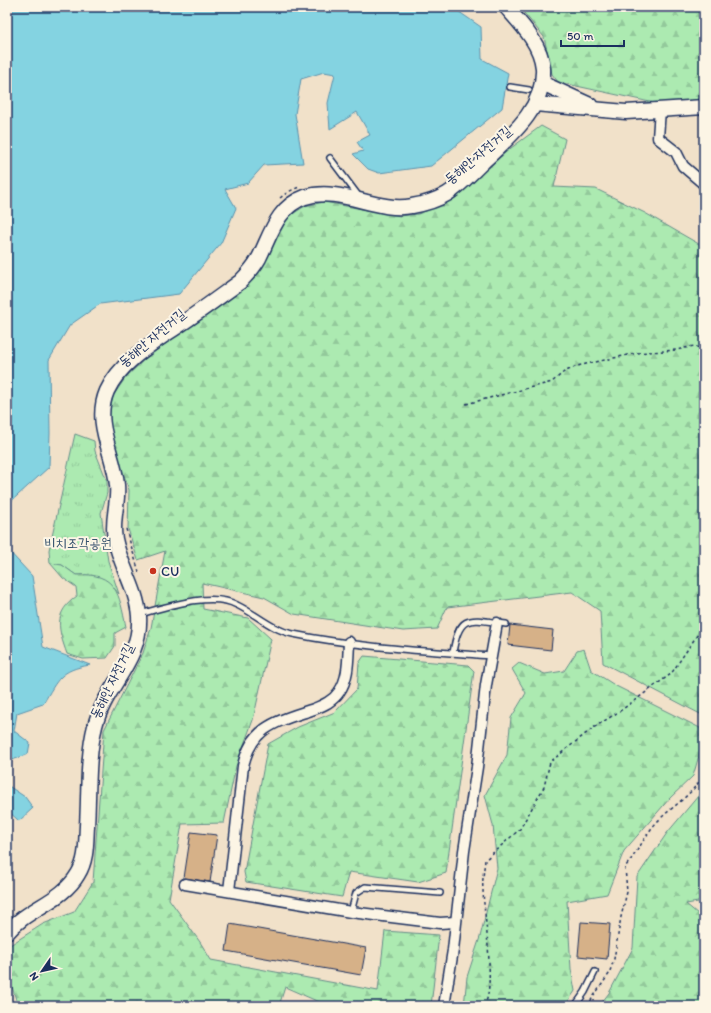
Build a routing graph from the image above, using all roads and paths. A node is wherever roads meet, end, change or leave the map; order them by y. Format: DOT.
graph roads {
  1 [pos="506,7"];
  2 [pos="510,87"];
  3 [pos="545,88"];
  4 [pos="529,90"];
  5 [pos="535,104"];
  6 [pos="704,107"];
  7 [pos="600,109"];
  8 [pos="660,109"];
  9 [pos="330,158"];
  10 [pos="704,184"];
  11 [pos="302,186"];
  12 [pos="362,201"];
  13 [pos="276,203"];
  14 [pos="704,349"];
  15 [pos="466,404"];
  16 [pos="125,524"];
  17 [pos="139,572"];
  18 [pos="139,614"];
  19 [pos="502,623"];
  20 [pos="704,625"];
  21 [pos="349,642"];
  22 [pos="453,653"];
  23 [pos="490,656"];
  24 [pos="704,773"];
  25 [pos="184,884"];
  26 [pos="229,891"];
  27 [pos="440,893"];
  28 [pos="351,912"];
  29 [pos="455,922"];
  30 [pos="7,932"];
  31 [pos="594,972"];
  32 [pos="7,991"];
  33 [pos="12,1006"];
  34 [pos="444,1006"];
  35 [pos="484,1006"];
  36 [pos="575,1006"];
  37 [pos="587,1006"];
  1 -- 3 [label="street"];
  2 -- 4 [label="lane"];
  3 -- 5 [label="street"];
  3 -- 7 [label="street"];
  5 -- 7 [label="street"];
  5 -- 12 [label="street"];
  6 -- 8 [label="street"];
  7 -- 8 [label="street"];
  8 -- 10 [label="street"];
  9 -- 12 [label="lane"];
  11 -- 13 [label="path"];
  12 -- 18 [label="street"];
  14 -- 15 [label="path"];
  16 -- 17 [label="path"];
  18 -- 21 [label="lane"];
  18 -- 30 [label="street"];
  19 -- 22 [label="lane"];
  19 -- 23 [label="street"];
  20 -- 35 [label="path"];
  21 -- 22 [label="lane"];
  21 -- 26 [label="street"];
  22 -- 23 [label="lane"];
  23 -- 29 [label="street"];
  24 -- 37 [label="path"];
  25 -- 26 [label="street"];
  26 -- 28 [label="street"];
  27 -- 28 [label="lane"];
  28 -- 29 [label="street"];
  29 -- 34 [label="street"];
  31 -- 36 [label="lane"];
  32 -- 33 [label="path"];
}
